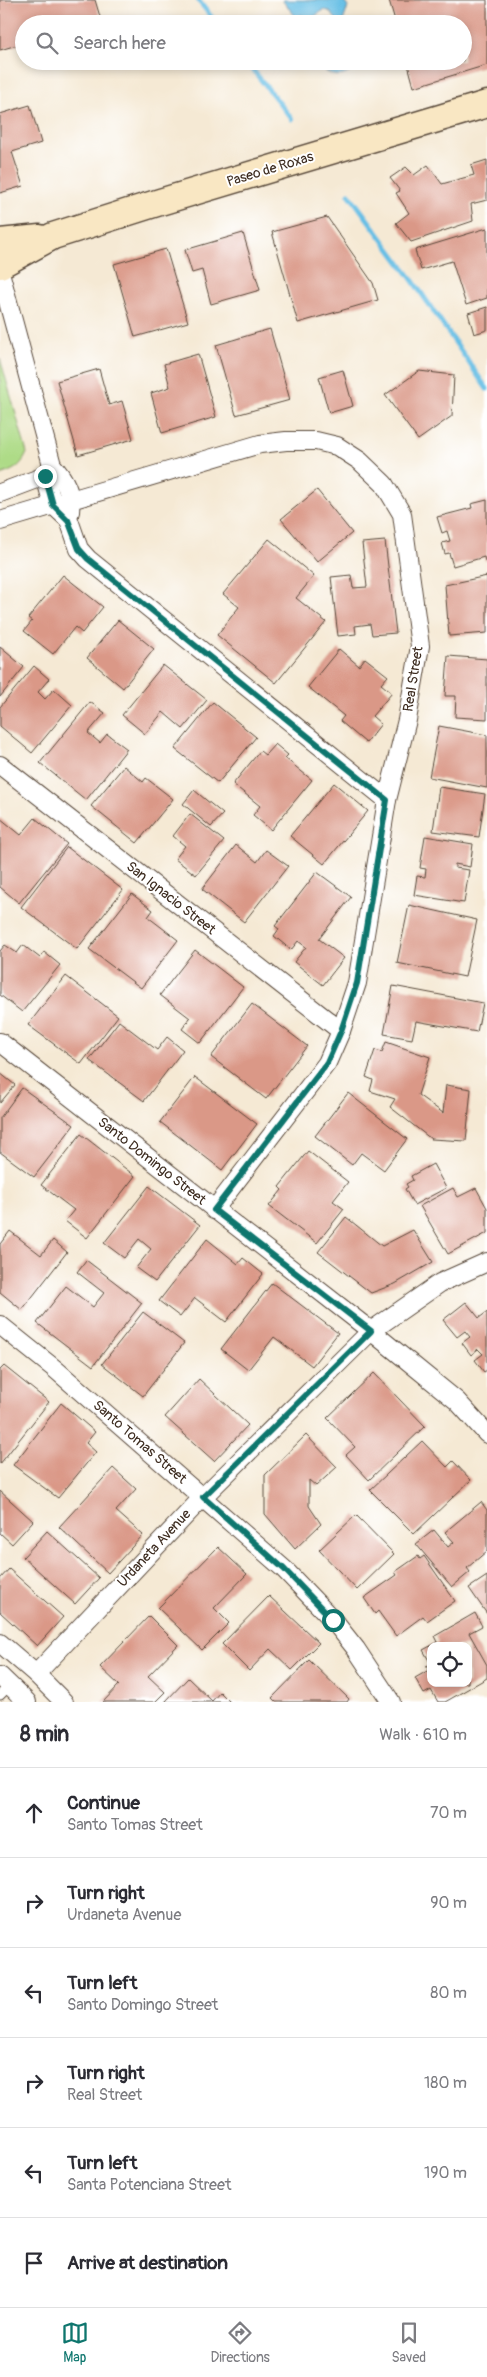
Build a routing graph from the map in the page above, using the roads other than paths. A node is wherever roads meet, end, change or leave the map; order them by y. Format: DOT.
graph roads {
  1 [pos="487,104"];
  2 [pos="53,236"];
  3 [pos="0,242"];
  4 [pos="0,265"];
  5 [pos="0,272"];
  6 [pos="49,470"];
  7 [pos="0,493"];
  8 [pos="71,500"];
  9 [pos="53,505"];
  10 [pos="68,520"];
  11 [pos="0,521"];
  12 [pos="0,765"];
  13 [pos="387,800"];
  14 [pos="341,1031"];
  15 [pos="0,1042"];
  16 [pos="214,1210"];
  17 [pos="487,1262"];
  18 [pos="0,1325"];
  19 [pos="371,1331"];
  20 [pos="487,1434"];
  21 [pos="203,1497"];
  22 [pos="0,1643"];
  23 [pos="36,1674"];
  24 [pos="3,1685"];
  25 [pos="27,1702"];
  26 [pos="64,1702"];
  27 [pos="391,1702"];
  1 -- 2 [label="main road, Paseo de Roxas"];
  2 -- 3 [label="main road, Paseo de Roxas"];
  2 -- 4 [label="main road, Paseo de Roxas"];
  5 -- 6 [label="street"];
  6 -- 7 [label="street"];
  6 -- 8 [label="street"];
  6 -- 9 [label="street"];
  8 -- 9 [label="street, Real Street"];
  8 -- 10 [label="street"];
  8 -- 13 [label="street, Real Street"];
  9 -- 10 [label="street"];
  9 -- 11 [label="street, Real Street"];
  10 -- 13 [label="street"];
  12 -- 14 [label="street, San Ignacio Street"];
  13 -- 14 [label="street, Real Street"];
  14 -- 16 [label="street, Real Street"];
  15 -- 16 [label="street, Santo Domingo Street"];
  16 -- 19 [label="street, Santo Domingo Street"];
  17 -- 19 [label="street, Urdaneta Avenue"];
  18 -- 21 [label="street, Santo Tomas Street"];
  19 -- 20 [label="street, Santo Domingo Street"];
  19 -- 21 [label="street, Urdaneta Avenue"];
  21 -- 23 [label="street, Urdaneta Avenue"];
  21 -- 27 [label="street, Santo Tomas Street"];
  22 -- 23 [label="street"];
  23 -- 26 [label="street"];
  24 -- 25 [label="street"];
}
